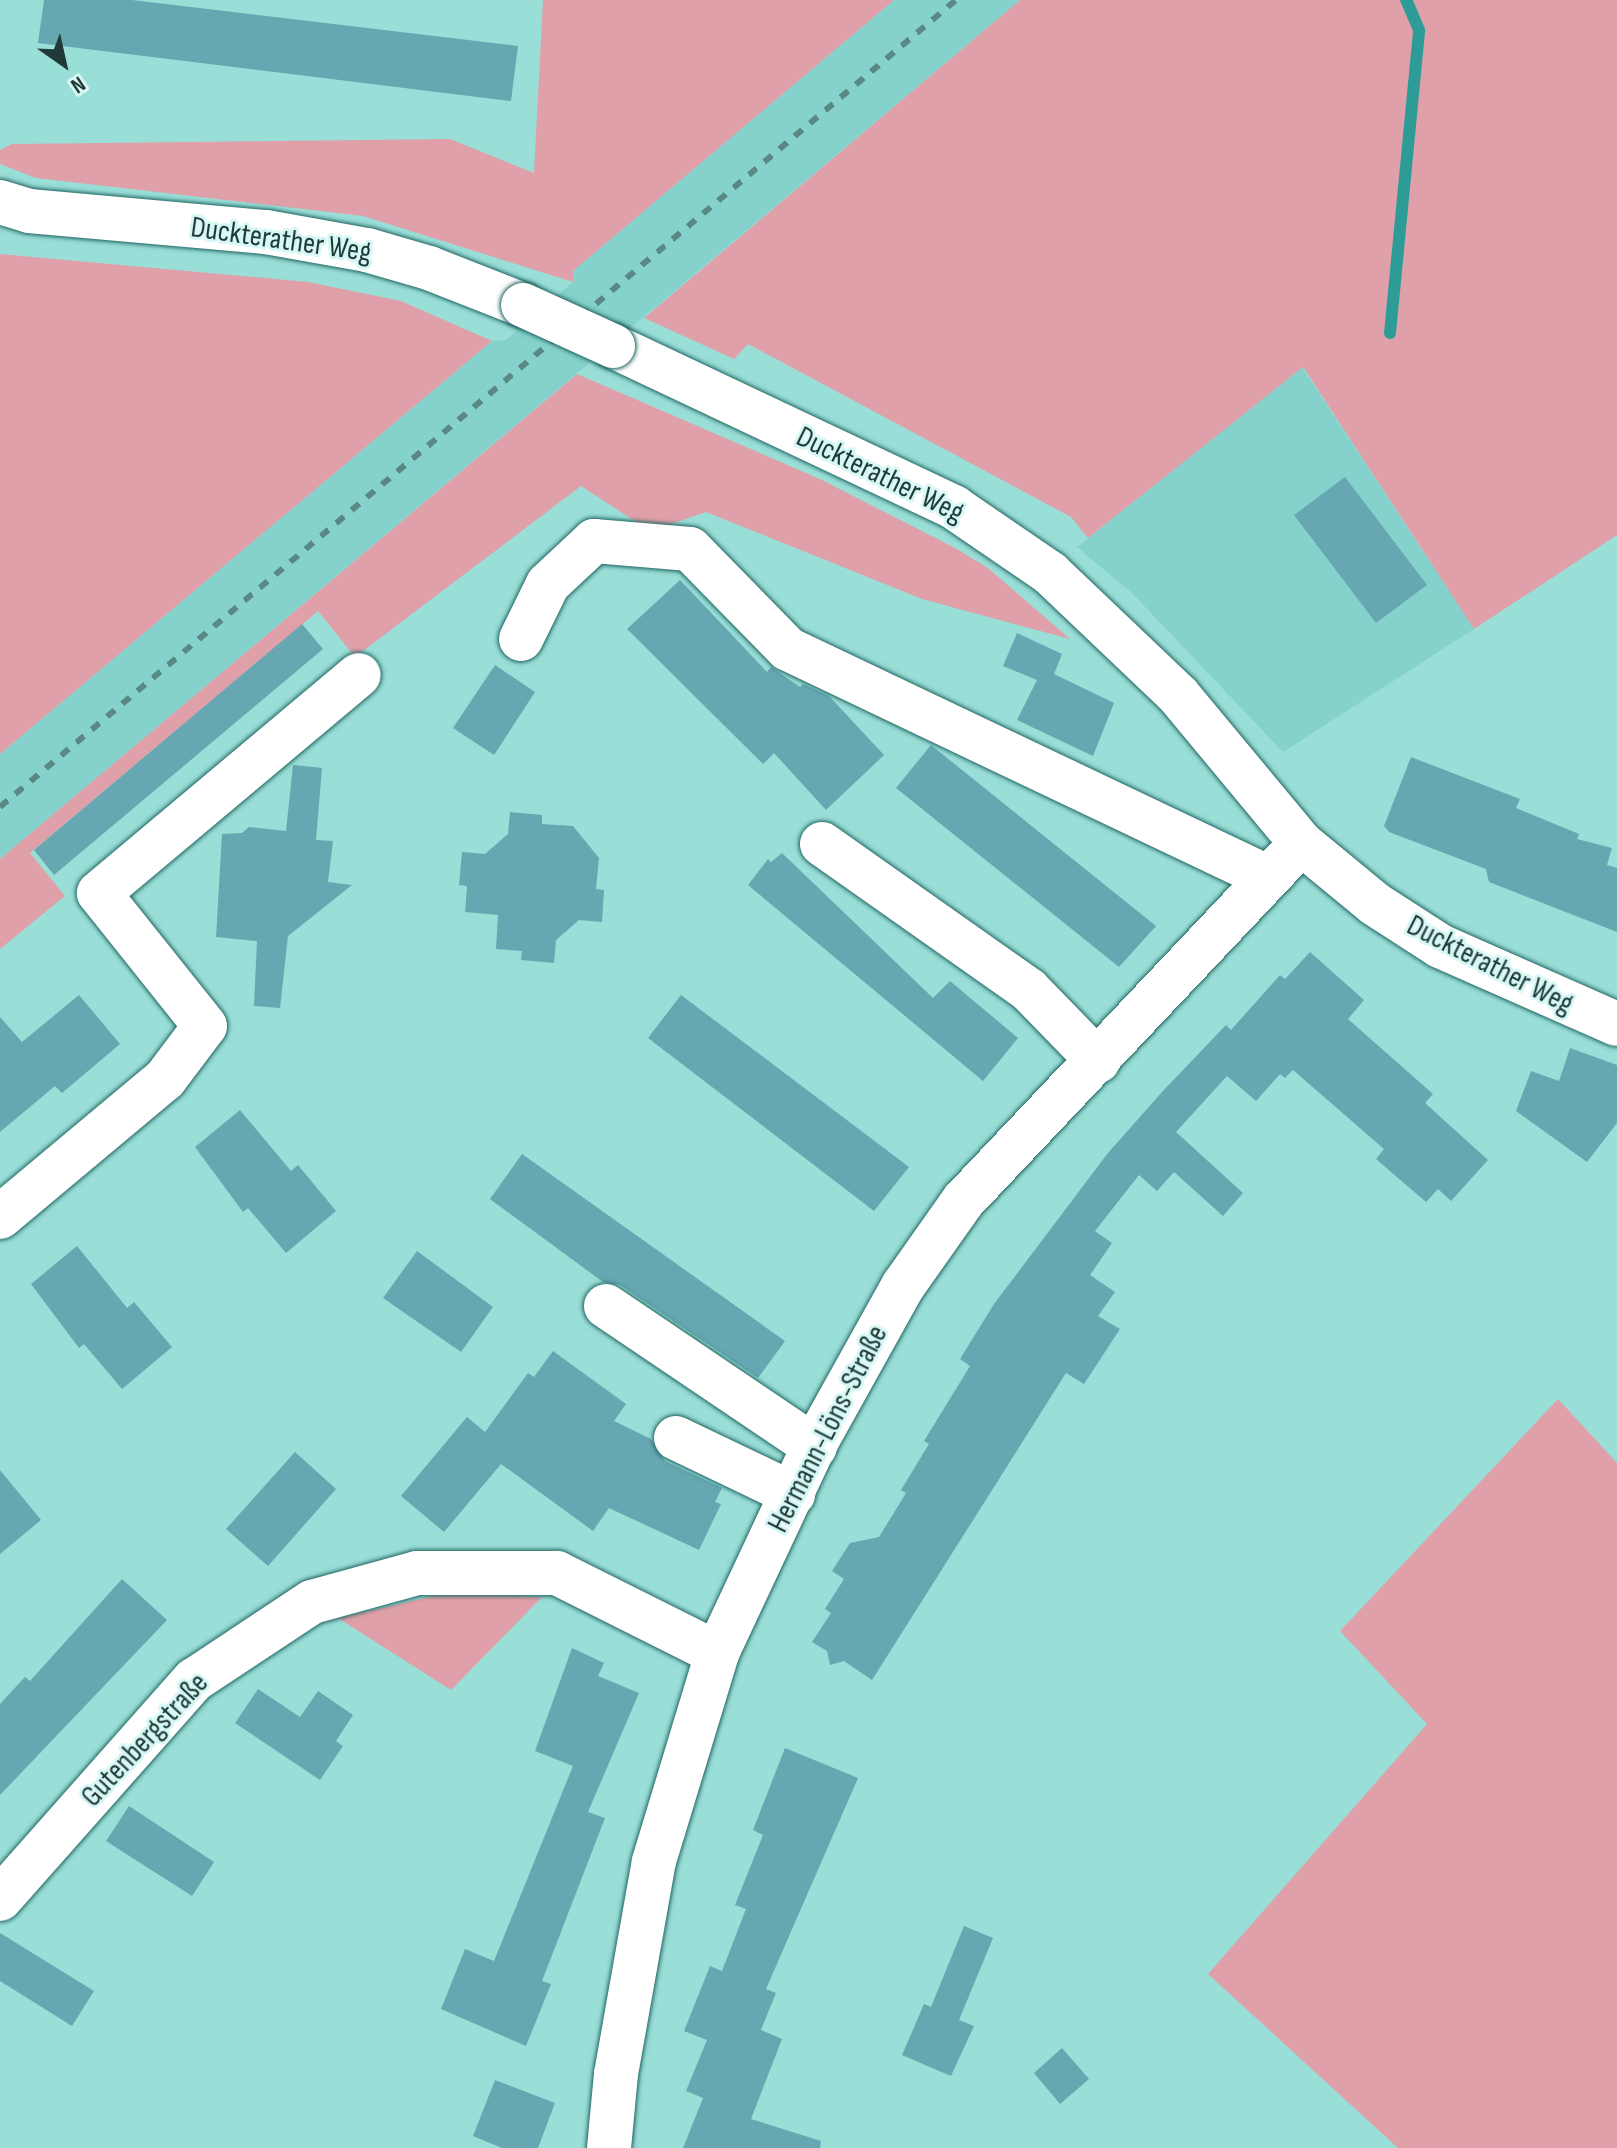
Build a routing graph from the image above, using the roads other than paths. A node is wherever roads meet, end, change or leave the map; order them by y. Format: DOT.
graph roads {
  1 [pos="0,202"];
  2 [pos="521,639"];
  3 [pos="359,675"];
  4 [pos="1301,843"];
  5 [pos="822,844"];
  6 [pos="1267,877"];
  7 [pos="1617,1024"];
  8 [pos="1098,1061"];
  9 [pos="0,1217"];
  10 [pos="606,1306"];
  11 [pos="676,1438"];
  12 [pos="815,1447"];
  13 [pos="793,1494"];
  14 [pos="717,1653"];
  15 [pos="0,1899"];
  16 [pos="609,2148"];
  1 -- 4 [label="street, Duckterather Weg, bridge"];
  2 -- 6 [label="street"];
  3 -- 9 [label="street"];
  4 -- 6 [label="street, Hermann-Löns-Straße"];
  4 -- 7 [label="street, Duckterather Weg"];
  5 -- 8 [label="street"];
  6 -- 8 [label="street, Hermann-Löns-Straße"];
  8 -- 12 [label="street, Hermann-Löns-Straße"];
  10 -- 12 [label="street"];
  11 -- 13 [label="street"];
  12 -- 13 [label="street, Hermann-Löns-Straße"];
  13 -- 14 [label="street, Hermann-Löns-Straße"];
  14 -- 15 [label="street, Gutenbergstraße"];
  14 -- 16 [label="street, Hermann-Löns-Straße"];
}
